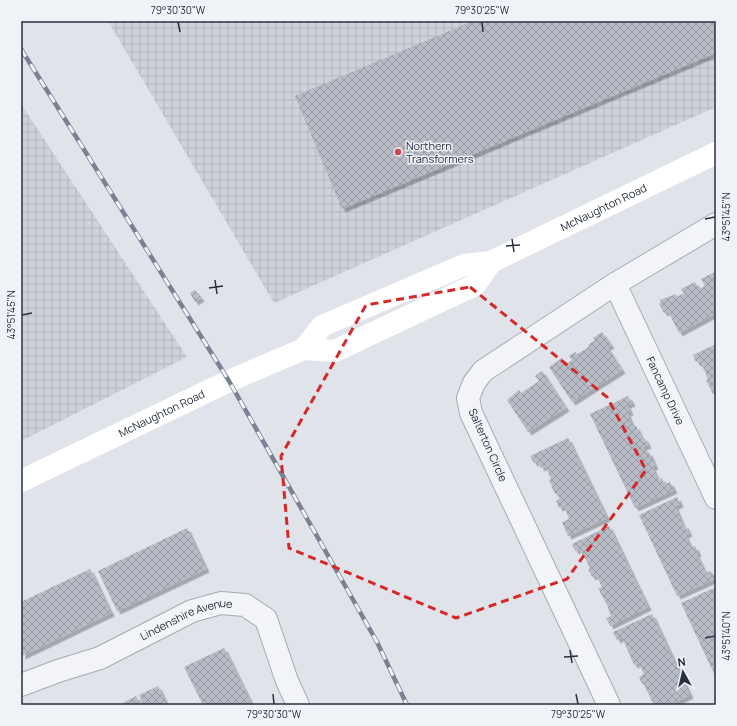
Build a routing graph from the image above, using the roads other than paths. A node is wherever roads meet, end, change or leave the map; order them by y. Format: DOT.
graph roads {
  1 [pos="716,153"];
  2 [pos="716,224"];
  3 [pos="614,284"];
  4 [pos="21,481"];
  5 [pos="716,498"];
  6 [pos="21,685"];
  7 [pos="298,705"];
  8 [pos="609,705"];
  1 -- 4 [label="street, McNaughton Road"];
  2 -- 3 [label="street, Salterton Circle"];
  3 -- 5 [label="street, Fancamp Drive"];
  3 -- 8 [label="street, Salterton Circle"];
  6 -- 7 [label="street, Lindenshire Avenue"];
}
